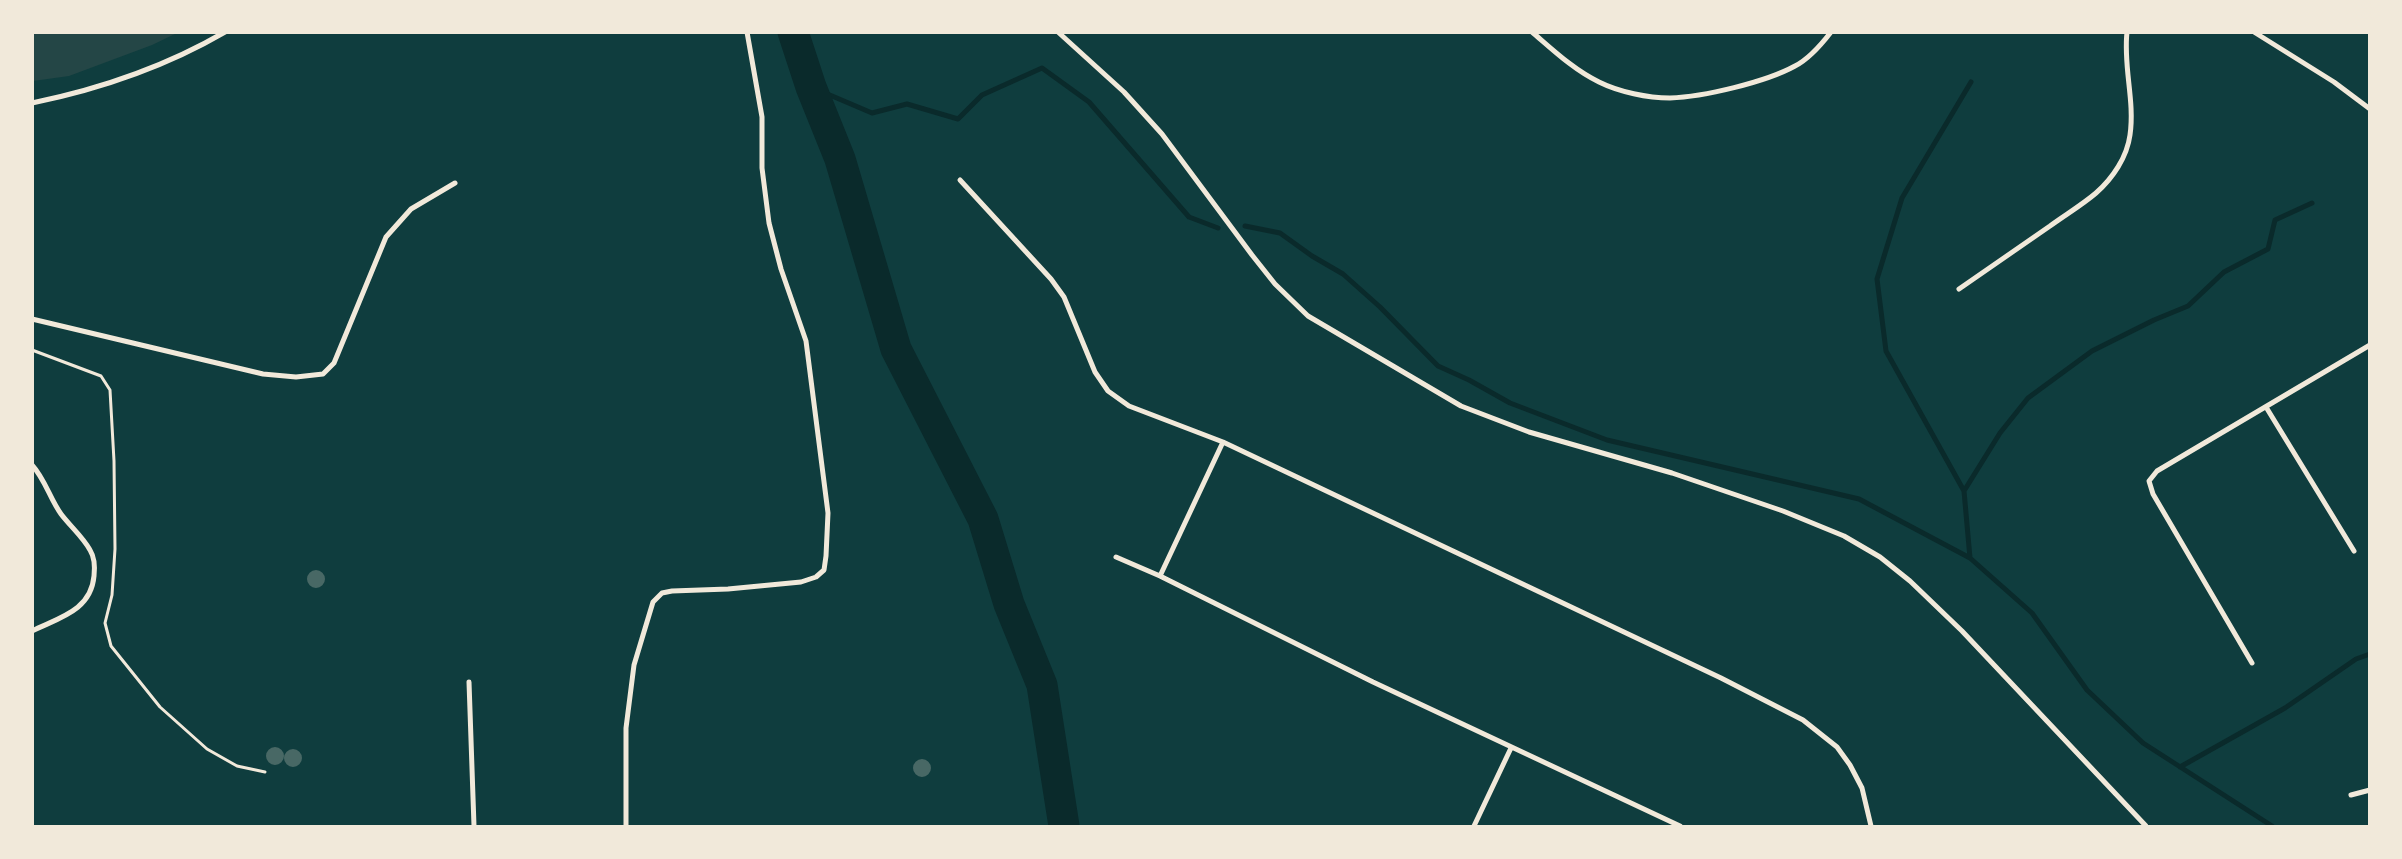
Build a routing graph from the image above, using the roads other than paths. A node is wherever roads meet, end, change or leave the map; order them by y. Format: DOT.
graph roads {
  1 [pos="225,32"];
  2 [pos="747,32"];
  3 [pos="1058,32"];
  4 [pos="1532,32"];
  5 [pos="1831,32"];
  6 [pos="2127,32"];
  7 [pos="2254,32"];
  8 [pos="32,103"];
  9 [pos="2370,109"];
  10 [pos="960,180"];
  11 [pos="455,183"];
  12 [pos="1959,290"];
  13 [pos="32,319"];
  14 [pos="2370,345"];
  15 [pos="2266,407"];
  16 [pos="1223,442"];
  17 [pos="32,465"];
  18 [pos="2354,552"];
  19 [pos="1116,557"];
  20 [pos="1160,576"];
  21 [pos="32,631"];
  22 [pos="2252,663"];
  23 [pos="470,682"];
  24 [pos="1511,748"];
  25 [pos="2370,790"];
  26 [pos="2351,795"];
  27 [pos="474,826"];
  28 [pos="626,826"];
  29 [pos="1474,826"];
  30 [pos="1680,826"];
  31 [pos="1871,826"];
  32 [pos="2146,826"];
  1 -- 8 [label="street"];
  2 -- 28 [label="street"];
  3 -- 32 [label="street"];
  4 -- 5 [label="street"];
  6 -- 12 [label="street"];
  7 -- 9 [label="street"];
  10 -- 16 [label="street"];
  11 -- 13 [label="street"];
  14 -- 15 [label="street"];
  15 -- 18 [label="street"];
  15 -- 22 [label="street"];
  16 -- 20 [label="street"];
  16 -- 31 [label="street"];
  17 -- 21 [label="street"];
  19 -- 20 [label="street"];
  20 -- 24 [label="street"];
  23 -- 27 [label="street"];
  24 -- 29 [label="street"];
  24 -- 30 [label="street"];
  25 -- 26 [label="street"];
}
